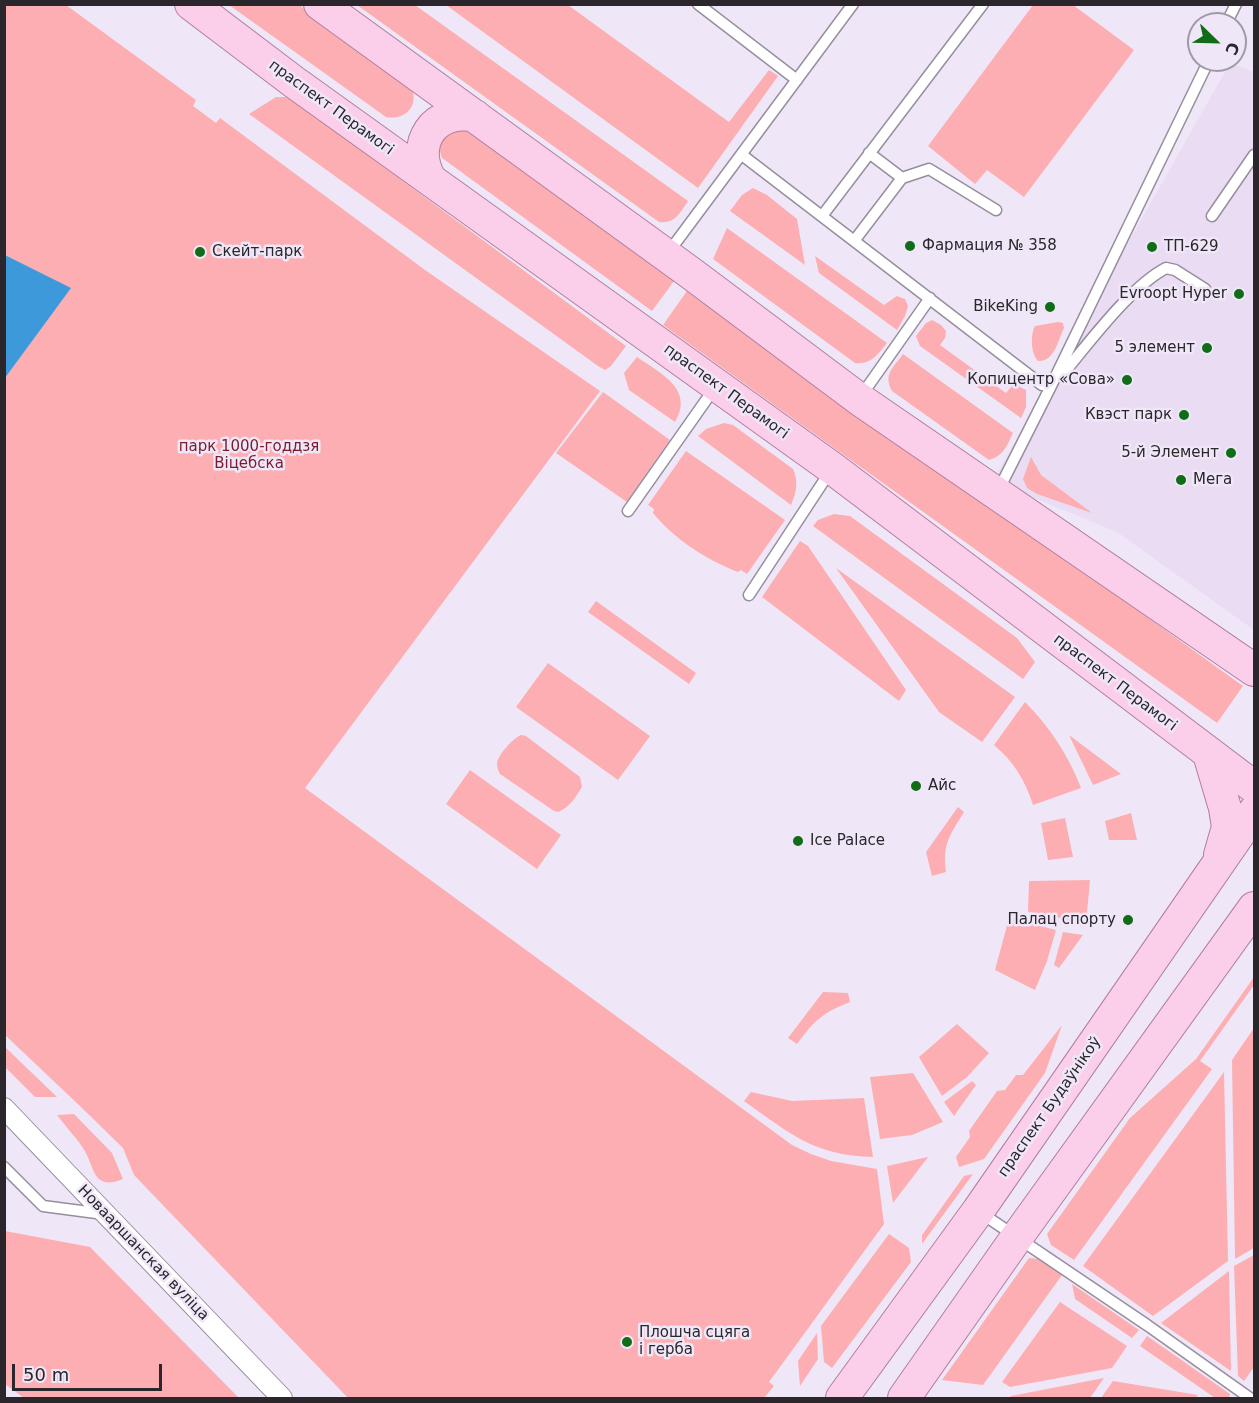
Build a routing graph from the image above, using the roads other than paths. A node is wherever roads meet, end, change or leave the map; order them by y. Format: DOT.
graph roads {
  1 [pos="191,4"];
  2 [pos="320,4"];
  3 [pos="698,4"];
  4 [pos="853,4"];
  5 [pos="983,4"];
  6 [pos="1203,72"];
  7 [pos="416,74"];
  8 [pos="797,80"];
  9 [pos="475,117"];
  10 [pos="371,137"];
  11 [pos="869,153"];
  12 [pos="742,154"];
  13 [pos="1254,155"];
  14 [pos="902,178"];
  15 [pos="430,179"];
  16 [pos="996,210"];
  17 [pos="822,216"];
  18 [pos="1212,216"];
  19 [pos="854,241"];
  20 [pos="666,256"];
  21 [pos="1205,289"];
  22 [pos="930,298"];
  23 [pos="716,386"];
  24 [pos="1047,386"];
  25 [pos="859,399"];
  26 [pos="832,468"];
  27 [pos="996,494"];
  28 [pos="628,511"];
  29 [pos="748,595"];
  30 [pos="1254,669"];
  31 [pos="1209,754"];
  32 [pos="1254,787"];
  33 [pos="1254,812"];
  34 [pos="1217,866"];
  35 [pos="1254,908"];
  36 [pos="5,1113"];
  37 [pos="4,1167"];
  38 [pos="978,1211"];
  39 [pos="106,1214"];
  40 [pos="1017,1237"];
  41 [pos="282,1398"];
  42 [pos="842,1398"];
  43 [pos="904,1398"];
  44 [pos="1250,1398"];
  1 -- 10 [label="main road, праспект Перамогі"];
  2 -- 7 [label="main road"];
  3 -- 8 [label="lane"];
  4 -- 8 [label="lane"];
  5 -- 11 [label="lane"];
  6 -- 24 [label="lane"];
  7 -- 9 [label="main road"];
  7 -- 10 [label="main road"];
  8 -- 12 [label="lane"];
  9 -- 15 [label="main road"];
  9 -- 20 [label="main road"];
  10 -- 15 [label="main road, праспект Перамогі"];
  11 -- 14 [label="lane"];
  11 -- 17 [label="lane"];
  12 -- 17 [label="lane"];
  12 -- 20 [label="lane"];
  13 -- 18 [label="lane"];
  14 -- 16 [label="lane"];
  14 -- 19 [label="lane"];
  15 -- 23 [label="main road, праспект Перамогі"];
  17 -- 19 [label="lane"];
  19 -- 22 [label="lane"];
  20 -- 25 [label="main road"];
  21 -- 24 [label="lane"];
  22 -- 24 [label="lane"];
  22 -- 25 [label="lane"];
  23 -- 26 [label="main road, праспект Перамогі"];
  23 -- 28 [label="lane"];
  24 -- 27 [label="lane"];
  25 -- 27 [label="main road"];
  26 -- 29 [label="lane"];
  26 -- 31 [label="main road, праспект Перамогі"];
  27 -- 30 [label="main road"];
  31 -- 32 [label="main road, праспект Перамогі"];
  31 -- 34 [label="main road"];
  33 -- 34 [label="main road, праспект Будаўнікоў"];
  34 -- 38 [label="main road, праспект Будаўнікоў"];
  35 -- 40 [label="main road"];
  36 -- 39 [label="street, Новааршанская вуліца"];
  37 -- 39 [label="lane"];
  38 -- 40 [label="lane"];
  38 -- 42 [label="main road, праспект Будаўнікоў"];
  39 -- 41 [label="street, Новааршанская вуліца"];
  40 -- 43 [label="main road"];
  40 -- 44 [label="lane"];
}
